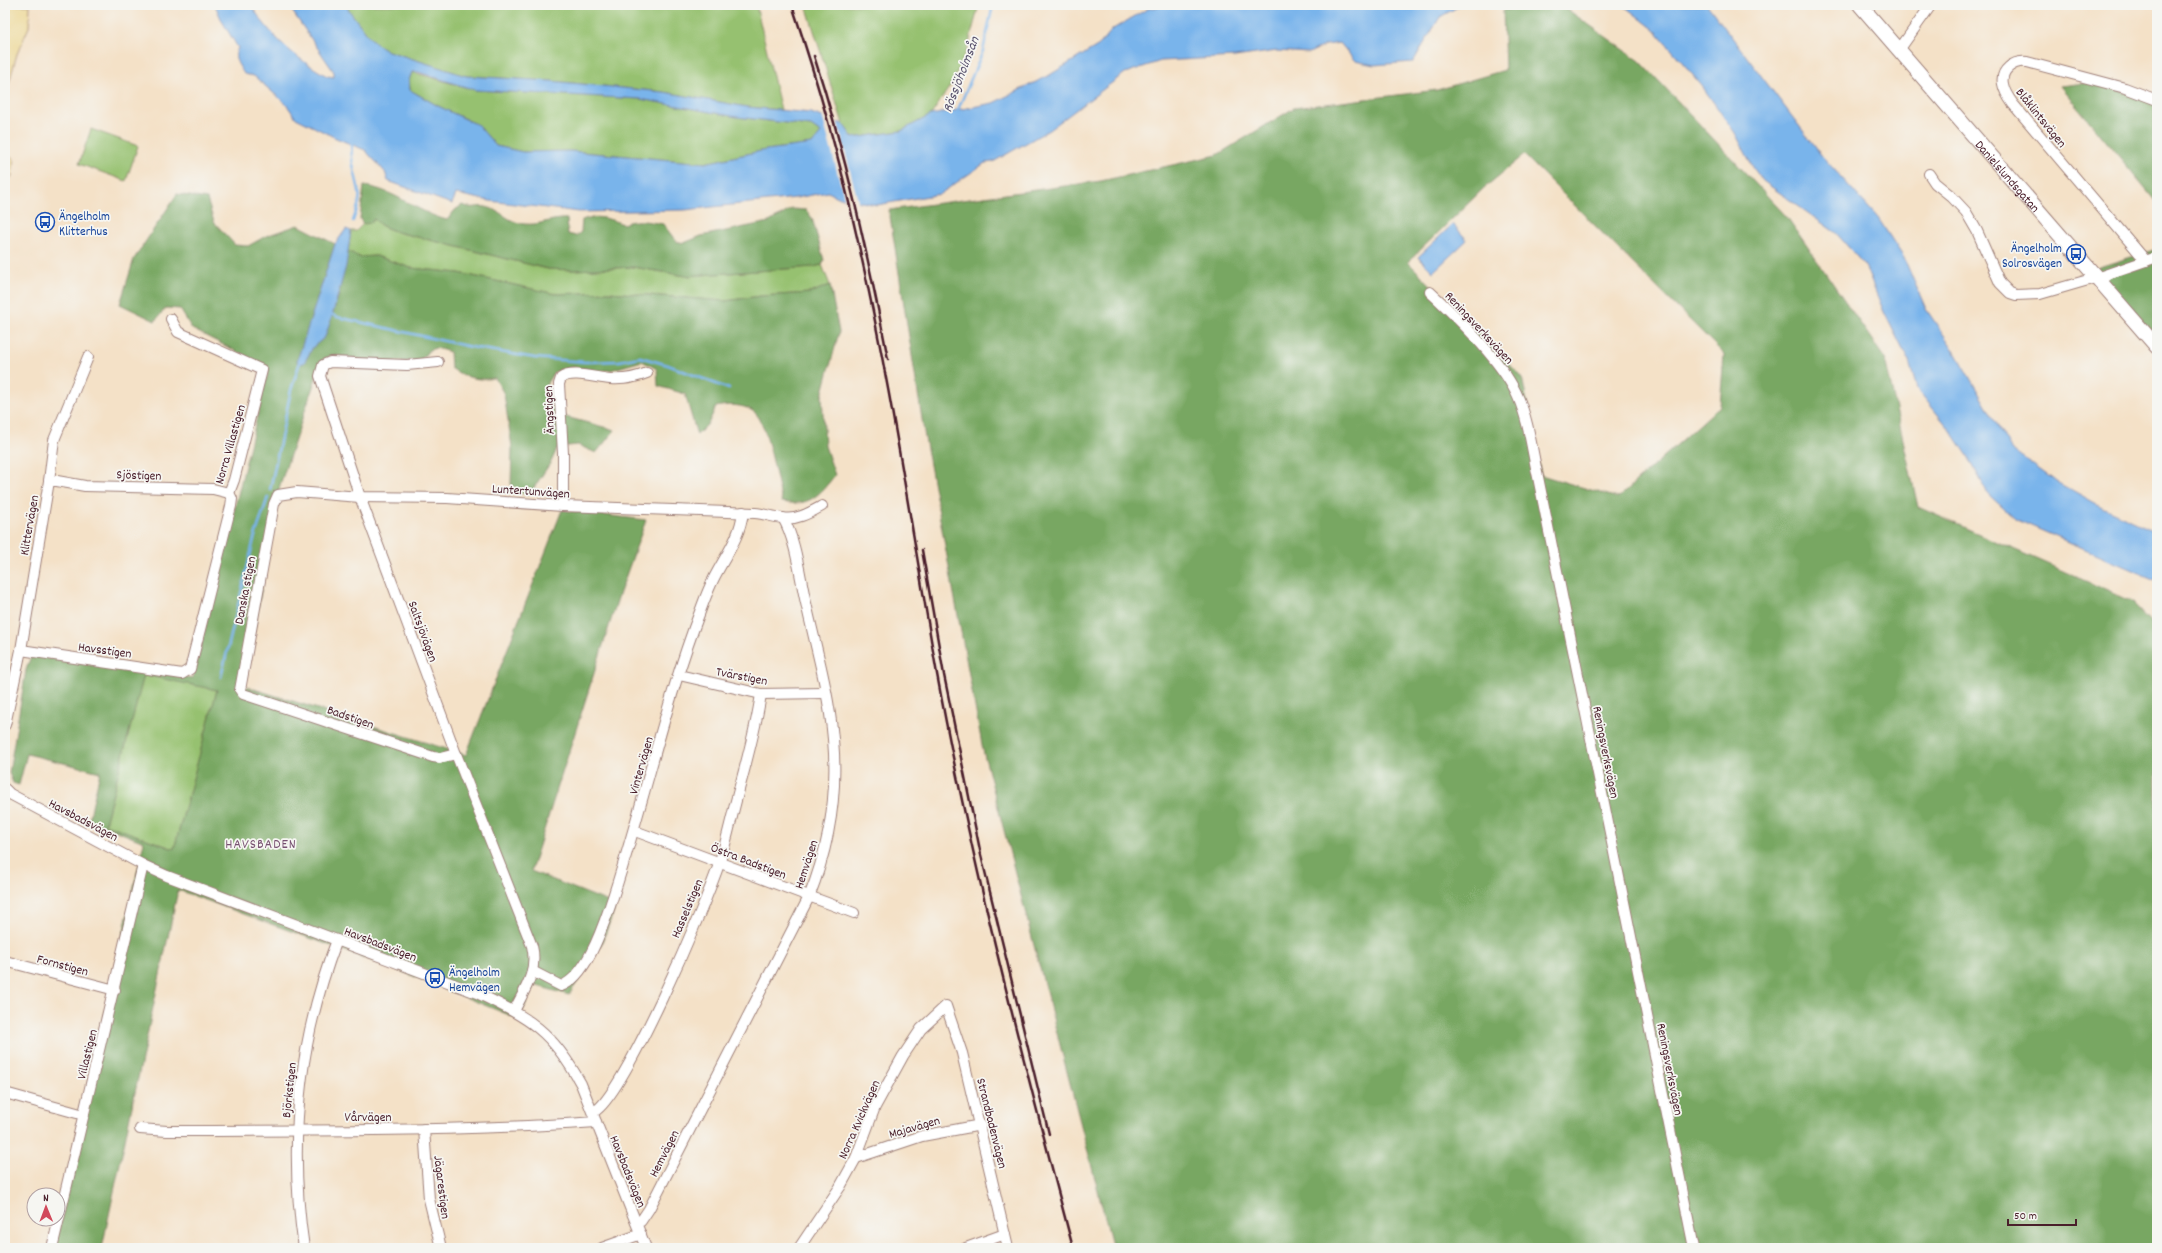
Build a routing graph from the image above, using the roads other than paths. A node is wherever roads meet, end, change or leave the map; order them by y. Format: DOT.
graph roads {
  1 [pos="1860,5"];
  2 [pos="1931,5"];
  3 [pos="1900,50"];
  4 [pos="2157,100"];
  5 [pos="1929,174"];
  6 [pos="2157,257"];
  7 [pos="2146,261"];
  8 [pos="2097,277"];
  9 [pos="1430,292"];
  10 [pos="171,320"];
  11 [pos="2157,347"];
  12 [pos="88,357"];
  13 [pos="438,362"];
  14 [pos="647,373"];
  15 [pos="49,481"];
  16 [pos="229,493"];
  17 [pos="278,495"];
  18 [pos="360,497"];
  19 [pos="563,506"];
  20 [pos="822,506"];
  21 [pos="743,512"];
  22 [pos="782,518"];
  23 [pos="21,650"];
  24 [pos="186,673"];
  25 [pos="679,675"];
  26 [pos="240,690"];
  27 [pos="825,693"];
  28 [pos="761,694"];
  29 [pos="5,725"];
  30 [pos="456,754"];
  31 [pos="7,793"];
  32 [pos="635,831"];
  33 [pos="720,862"];
  34 [pos="143,865"];
  35 [pos="809,897"];
  36 [pos="854,913"];
  37 [pos="337,940"];
  38 [pos="5,961"];
  39 [pos="532,971"];
  40 [pos="114,990"];
  41 [pos="946,1006"];
  42 [pos="514,1011"];
  43 [pos="5,1092"];
  44 [pos="84,1115"];
  45 [pos="594,1117"];
  46 [pos="981,1125"];
  47 [pos="140,1128"];
  48 [pos="424,1129"];
  49 [pos="297,1130"];
  50 [pos="856,1158"];
  51 [pos="636,1222"];
  52 [pos="641,1234"];
  53 [pos="1005,1234"];
  54 [pos="52,1248"];
  55 [pos="304,1248"];
  56 [pos="441,1248"];
  57 [pos="602,1248"];
  58 [pos="646,1248"];
  59 [pos="799,1248"];
  60 [pos="966,1248"];
  61 [pos="1008,1248"];
  62 [pos="1694,1248"];
  1 -- 3 [label="street, Danielslundsgatan"];
  2 -- 3 [label="street"];
  3 -- 8 [label="street, Danielslundsgatan"];
  4 -- 7 [label="street, Blåklintsvägen"];
  5 -- 8 [label="street"];
  6 -- 7 [label="street"];
  7 -- 8 [label="street"];
  8 -- 11 [label="street, Danielslundsgatan"];
  9 -- 62 [label="street, Reningsverksvägen"];
  10 -- 16 [label="street, Norra Villastigen"];
  12 -- 15 [label="street, Klittervägen"];
  13 -- 18 [label="street, Saltsjövägen"];
  14 -- 19 [label="street, Ängstigen"];
  15 -- 16 [label="street, Sjöstigen"];
  15 -- 23 [label="street, Klittervägen"];
  16 -- 24 [label="street, Norra Villastigen"];
  17 -- 18 [label="street, Luntertunvägen"];
  17 -- 26 [label="street, Danska stigen"];
  18 -- 19 [label="street, Luntertunvägen"];
  18 -- 30 [label="street, Saltsjövägen"];
  19 -- 21 [label="street, Luntertunvägen"];
  20 -- 22 [label="street"];
  21 -- 22 [label="street, Luntertunvägen"];
  21 -- 25 [label="street, Vintervägen"];
  22 -- 27 [label="street, Hemvägen"];
  23 -- 24 [label="street, Havsstigen"];
  23 -- 29 [label="street, Klittervägen"];
  25 -- 28 [label="street, Tvärstigen"];
  25 -- 32 [label="street, Vintervägen"];
  26 -- 30 [label="street, Badstigen"];
  27 -- 28 [label="street, Tvärstigen"];
  27 -- 35 [label="street, Hemvägen"];
  28 -- 33 [label="street, Hasselstigen"];
  30 -- 39 [label="street, Saltsjövägen"];
  31 -- 34 [label="street, Havsbadsvägen"];
  32 -- 33 [label="street, Östra Badstigen"];
  32 -- 39 [label="street, Vintervägen"];
  33 -- 35 [label="street, Östra Badstigen"];
  33 -- 45 [label="street, Hasselstigen"];
  34 -- 37 [label="street, Havsbadsvägen"];
  34 -- 40 [label="street, Villastigen"];
  35 -- 36 [label="street, Östra Badstigen"];
  35 -- 51 [label="street, Hemvägen"];
  37 -- 42 [label="street, Havsbadsvägen"];
  37 -- 49 [label="street, Björkstigen"];
  38 -- 40 [label="street, Fornstigen"];
  39 -- 42 [label="street, Saltsjövägen"];
  40 -- 44 [label="street, Villastigen"];
  41 -- 46 [label="street, Strandbadenvägen"];
  41 -- 50 [label="street, Norra Kvickvägen"];
  42 -- 45 [label="street, Havsbadsvägen"];
  43 -- 44 [label="street"];
  44 -- 54 [label="street, Villastigen"];
  45 -- 48 [label="street, Vårvägen"];
  45 -- 51 [label="street, Havsbadsvägen"];
  46 -- 50 [label="street, Majavägen"];
  46 -- 53 [label="street, Strandbadenvägen"];
  47 -- 49 [label="street, Vårvägen"];
  48 -- 49 [label="street, Vårvägen"];
  48 -- 56 [label="street, Jägarestigen"];
  49 -- 55 [label="street, Björkstigen"];
  50 -- 59 [label="street, Norra Kvickvägen"];
  51 -- 52 [label="street, Havsbadsvägen"];
  52 -- 57 [label="street"];
  52 -- 58 [label="street, Havsbadsvägen"];
  53 -- 60 [label="street"];
  53 -- 61 [label="street, Strandbadenvägen"];
}
